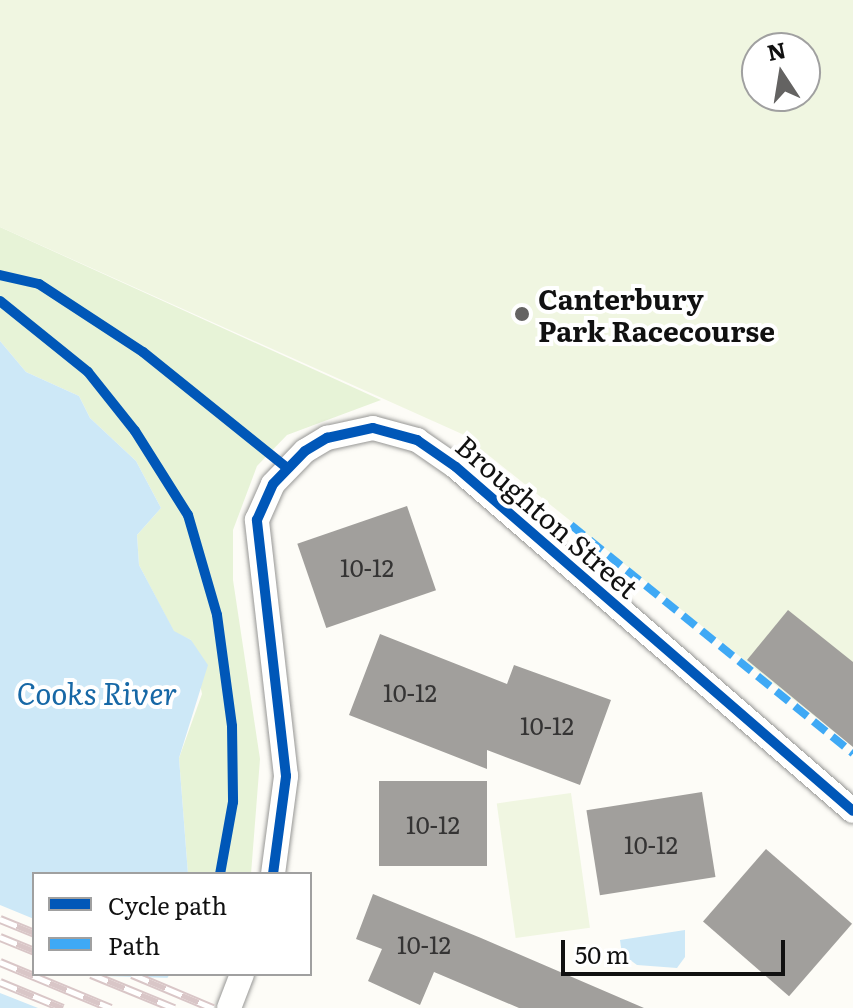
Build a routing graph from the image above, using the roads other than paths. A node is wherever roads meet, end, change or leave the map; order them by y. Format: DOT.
graph roads {
  1 [pos="853,811"];
  2 [pos="273,872"];
  3 [pos="241,976"];
  4 [pos="229,1008"];
  1 -- 2 [label="street, Broughton Street"];
  3 -- 4 [label="street"];
}
